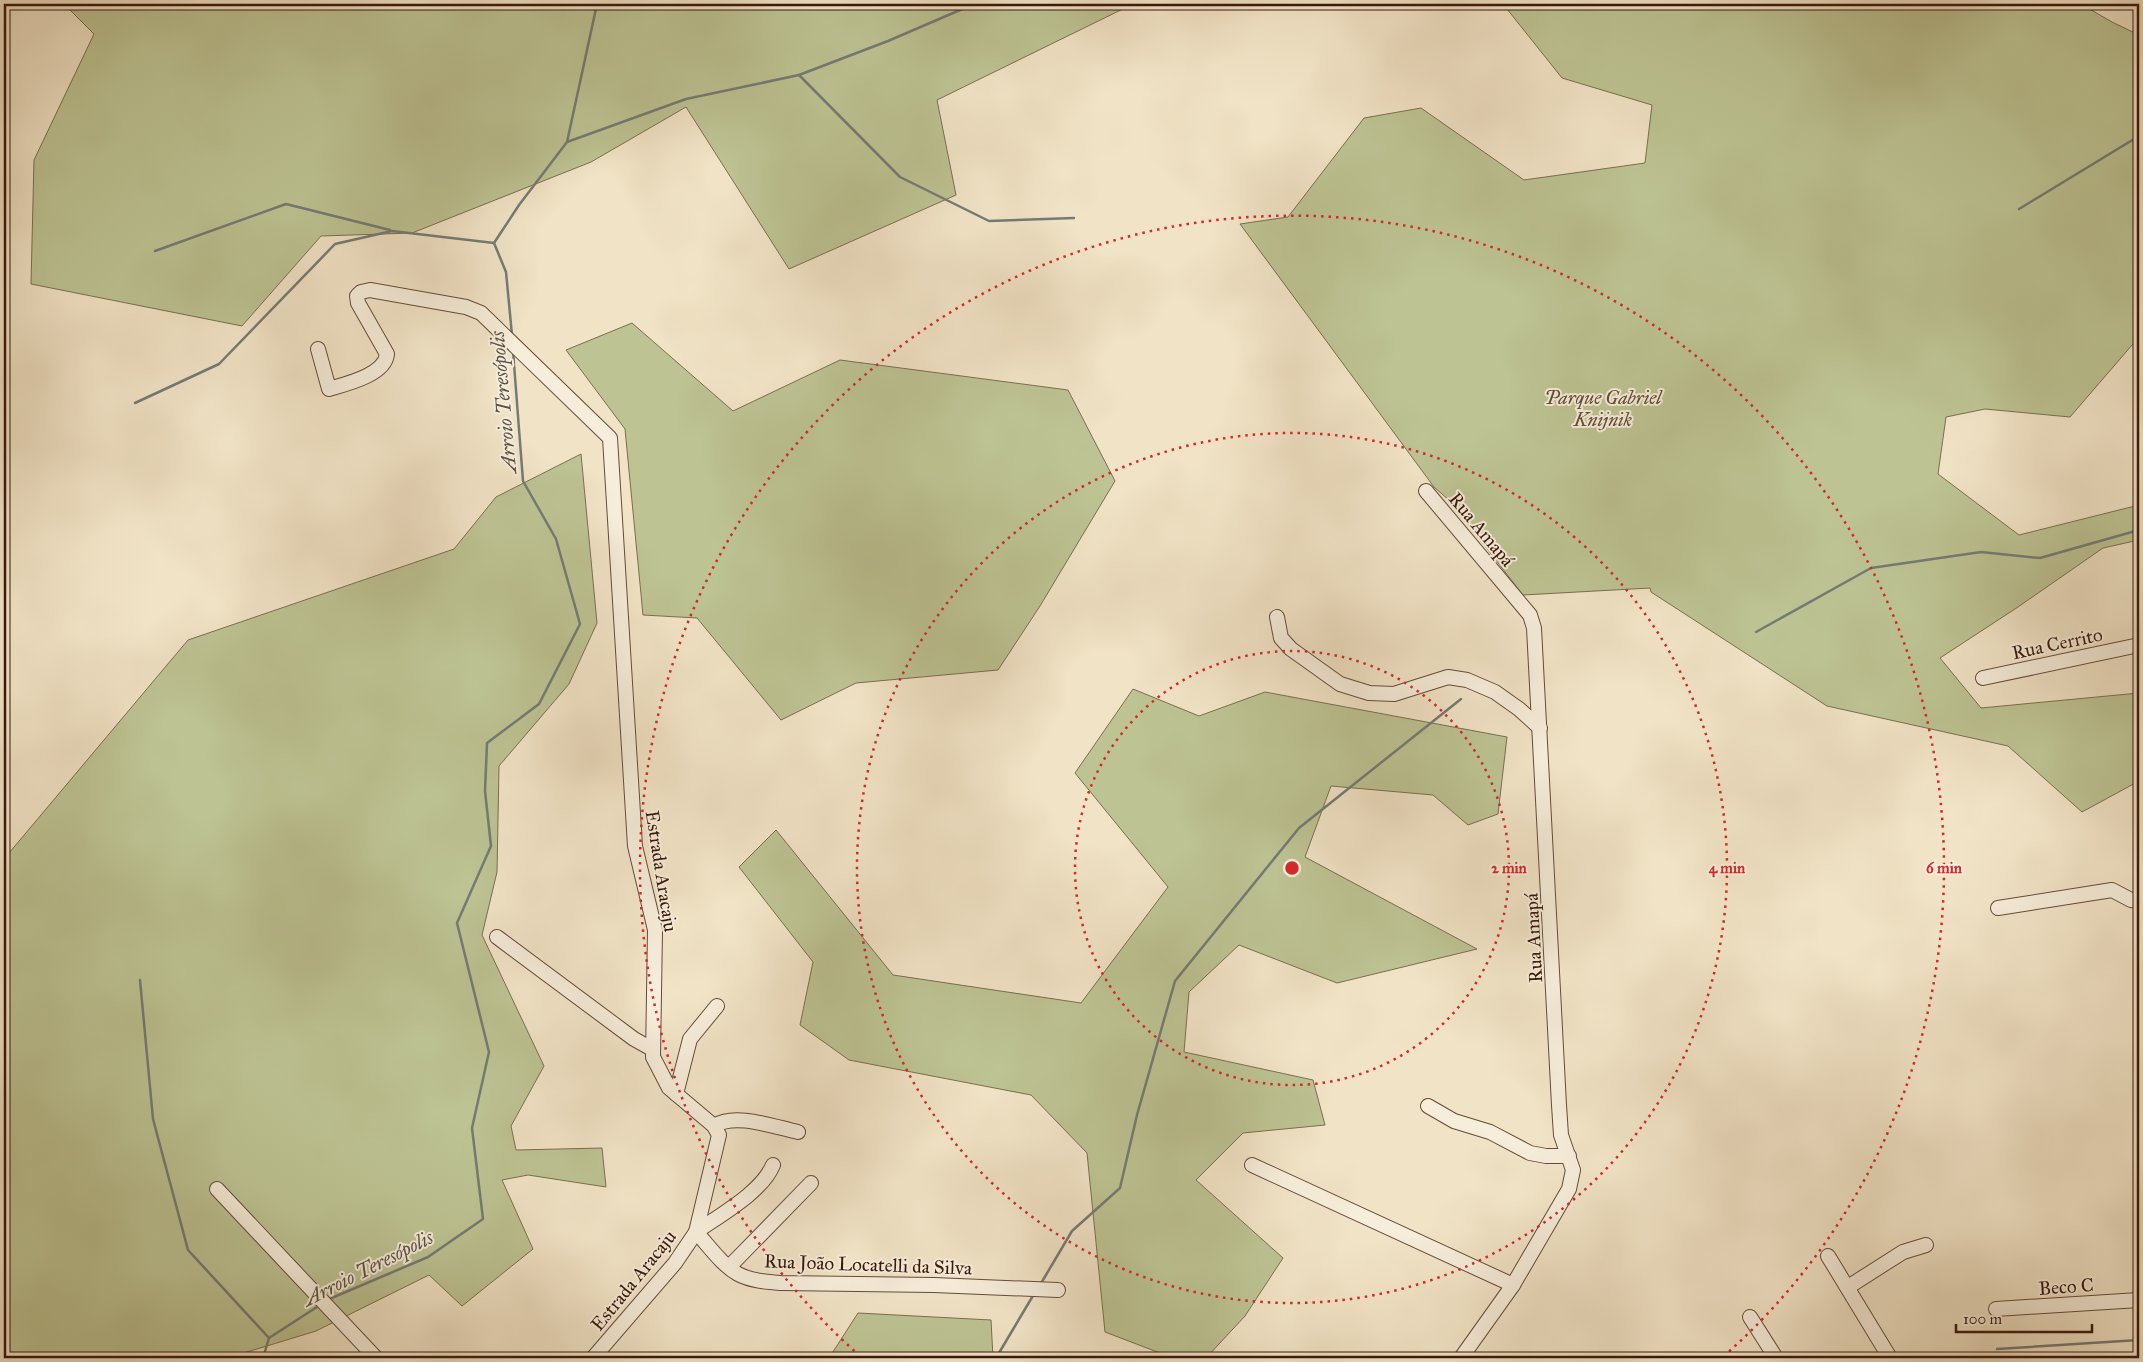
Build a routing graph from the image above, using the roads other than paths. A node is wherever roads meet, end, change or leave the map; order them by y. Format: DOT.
graph roads {
  1 [pos="318,349"];
  2 [pos="1426,491"];
  3 [pos="1277,617"];
  4 [pos="2139,645"];
  5 [pos="1983,678"];
  6 [pos="1540,728"];
  7 [pos="2139,901"];
  8 [pos="1998,908"];
  9 [pos="497,937"];
  10 [pos="717,1006"];
  11 [pos="652,1049"];
  12 [pos="676,1094"];
  13 [pos="1428,1106"];
  14 [pos="714,1126"];
  15 [pos="798,1132"];
  16 [pos="1570,1156"];
  17 [pos="773,1165"];
  18 [pos="1252,1165"];
  19 [pos="811,1183"];
  20 [pos="217,1189"];
  21 [pos="696,1232"];
  22 [pos="1926,1245"];
  23 [pos="1828,1256"];
  24 [pos="729,1267"];
  25 [pos="1514,1285"];
  26 [pos="1848,1287"];
  27 [pos="1058,1290"];
  28 [pos="2139,1300"];
  29 [pos="1996,1309"];
  30 [pos="1750,1317"];
  31 [pos="376,1358"];
  32 [pos="593,1358"];
  33 [pos="1461,1358"];
  34 [pos="1776,1358"];
  35 [pos="1890,1358"];
  1 -- 11 [label="street, Estrada Aracaju"];
  2 -- 6 [label="street, Rua Amapá"];
  3 -- 6 [label="street"];
  4 -- 5 [label="street, Rua Cerrito"];
  6 -- 16 [label="street, Rua Amapá"];
  7 -- 8 [label="street"];
  9 -- 11 [label="street"];
  10 -- 12 [label="street"];
  11 -- 12 [label="street, Estrada Aracaju"];
  12 -- 14 [label="street, Estrada Aracaju"];
  13 -- 16 [label="street"];
  14 -- 15 [label="street"];
  14 -- 21 [label="street, Estrada Aracaju"];
  16 -- 25 [label="street, Rua Amapá"];
  17 -- 21 [label="street"];
  18 -- 25 [label="street"];
  19 -- 24 [label="street"];
  20 -- 31 [label="street"];
  21 -- 24 [label="street, Rua João Locatelli da Silva"];
  21 -- 32 [label="street, Estrada Aracaju"];
  22 -- 26 [label="street"];
  23 -- 26 [label="street"];
  24 -- 27 [label="street, Rua João Locatelli da Silva"];
  25 -- 33 [label="street, Rua Amapá"];
  26 -- 35 [label="street"];
  28 -- 29 [label="street, Beco C"];
  30 -- 34 [label="street"];
}
